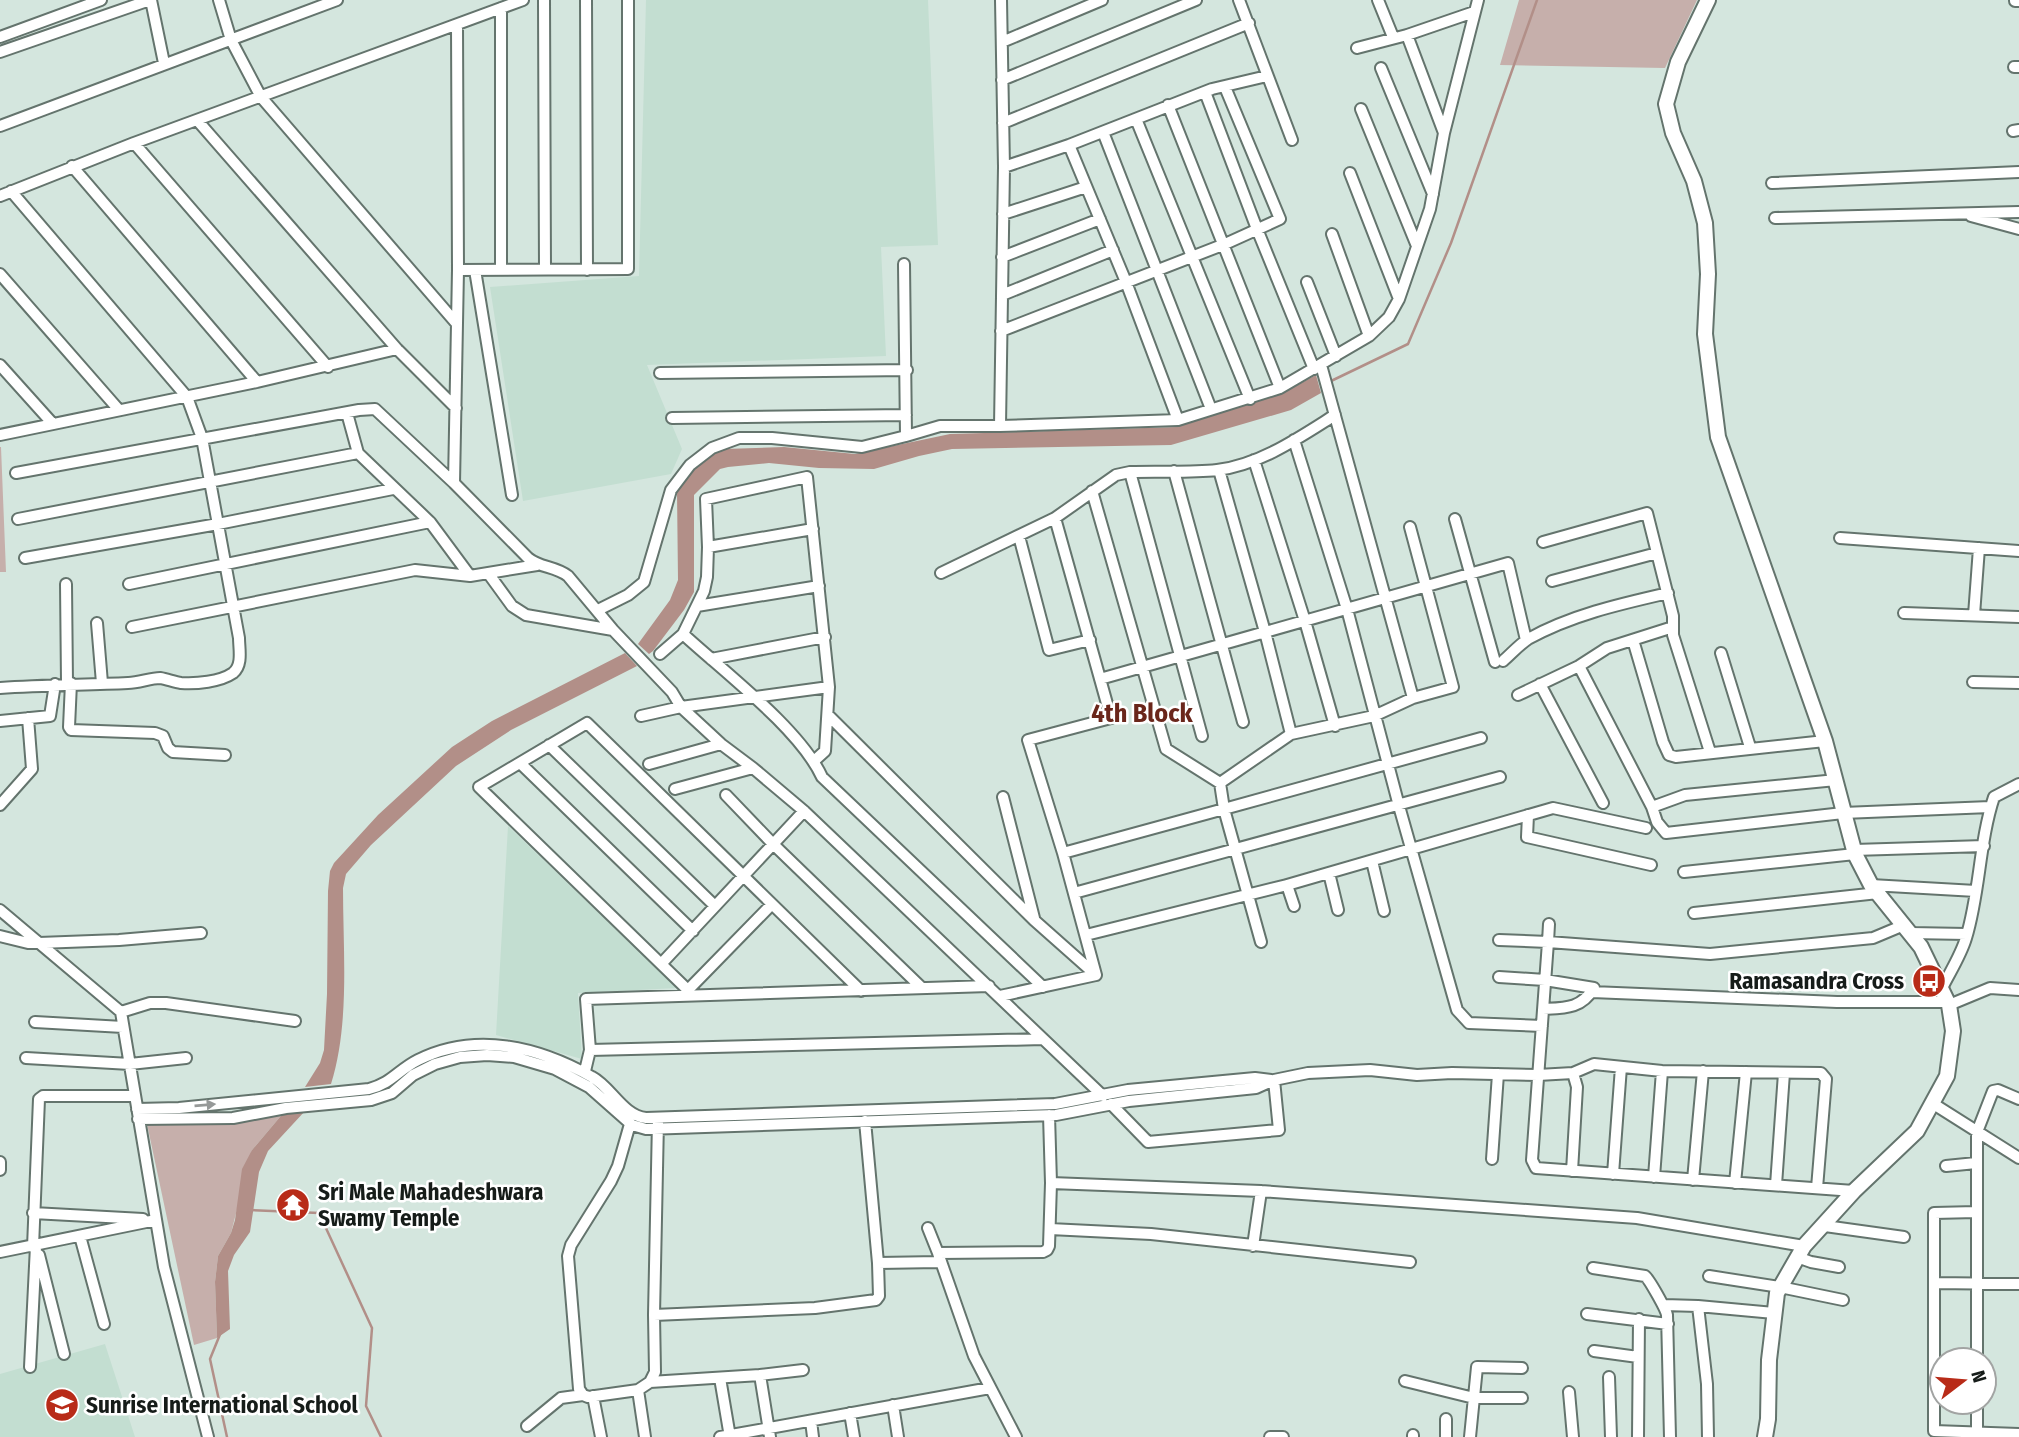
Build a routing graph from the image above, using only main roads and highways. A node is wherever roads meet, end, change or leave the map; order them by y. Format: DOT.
graph roads {
  1 [pos="1708,0"];
  2 [pos="1765,1437"];
  1 -- 2 [label="main road"];
}
